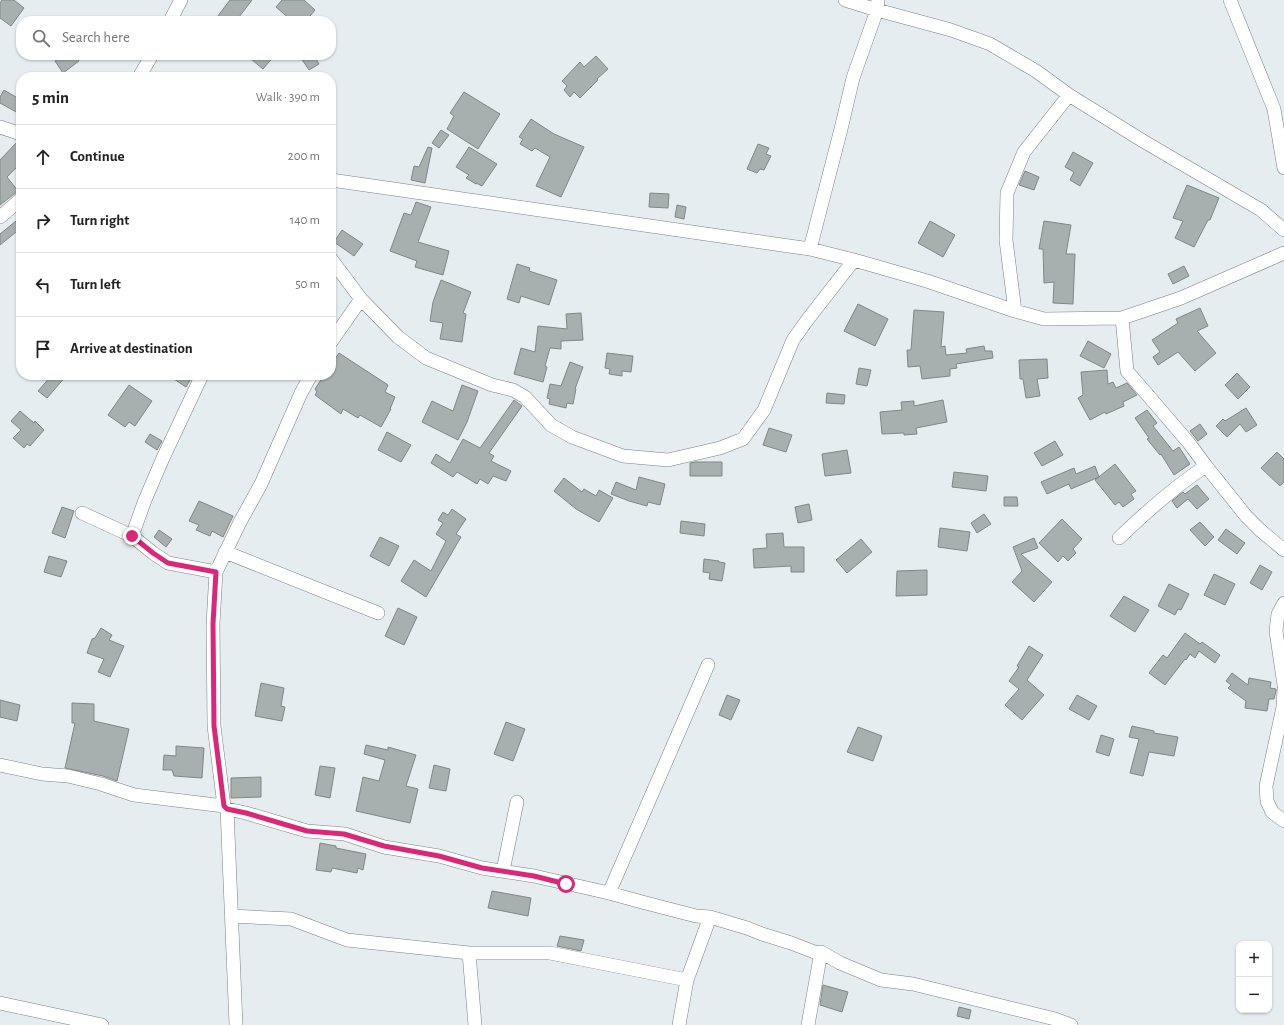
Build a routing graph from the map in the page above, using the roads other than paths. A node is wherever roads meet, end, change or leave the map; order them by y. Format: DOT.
graph roads {
  1 [pos="181,0"];
  2 [pos="845,0"];
  3 [pos="1230,0"];
  4 [pos="877,5"];
  5 [pos="173,16"];
  6 [pos="149,60"];
  7 [pos="142,72"];
  8 [pos="1069,95"];
  9 [pos="0,127"];
  10 [pos="16,132"];
  11 [pos="1284,168"];
  12 [pos="336,181"];
  13 [pos="16,203"];
  14 [pos="0,217"];
  15 [pos="1284,230"];
  16 [pos="810,250"];
  17 [pos="1284,253"];
  18 [pos="854,260"];
  19 [pos="336,266"];
  20 [pos="361,299"];
  21 [pos="1015,311"];
  22 [pos="1122,318"];
  23 [pos="336,335"];
  24 [pos="200,380"];
  25 [pos="308,380"];
  26 [pos="1206,466"];
  27 [pos="82,513"];
  28 [pos="132,536"];
  29 [pos="1119,538"];
  30 [pos="1284,550"];
  31 [pos="226,552"];
  32 [pos="216,572"];
  33 [pos="1284,603"];
  34 [pos="378,613"];
  35 [pos="708,665"];
  36 [pos="1284,685"];
  37 [pos="1284,689"];
  38 [pos="0,765"];
  39 [pos="517,802"];
  40 [pos="225,808"];
  41 [pos="1284,821"];
  42 [pos="503,871"];
  43 [pos="609,893"];
  44 [pos="231,916"];
  45 [pos="710,918"];
  46 [pos="821,952"];
  47 [pos="469,953"];
  48 [pos="687,980"];
  49 [pos="0,1003"];
  50 [pos="102,1025"];
  51 [pos="236,1025"];
  52 [pos="474,1025"];
  53 [pos="679,1025"];
  54 [pos="808,1025"];
  55 [pos="1071,1025"];
  1 -- 5 [label="street"];
  2 -- 4 [label="street"];
  3 -- 11 [label="street"];
  4 -- 8 [label="street"];
  4 -- 16 [label="street"];
  6 -- 7 [label="street"];
  8 -- 15 [label="street"];
  8 -- 21 [label="street"];
  9 -- 10 [label="street"];
  12 -- 16 [label="street"];
  13 -- 14 [label="street"];
  16 -- 18 [label="street"];
  17 -- 22 [label="street"];
  18 -- 20 [label="street"];
  18 -- 21 [label="street"];
  19 -- 20 [label="street"];
  20 -- 23 [label="street"];
  21 -- 22 [label="street"];
  22 -- 26 [label="street"];
  24 -- 28 [label="street"];
  25 -- 31 [label="street"];
  26 -- 29 [label="street"];
  26 -- 30 [label="street"];
  27 -- 28 [label="street"];
  28 -- 32 [label="street"];
  31 -- 32 [label="street"];
  31 -- 34 [label="street"];
  32 -- 40 [label="street"];
  33 -- 36 [label="street"];
  35 -- 43 [label="street"];
  37 -- 41 [label="street"];
  38 -- 40 [label="street"];
  39 -- 42 [label="street"];
  40 -- 42 [label="street"];
  40 -- 44 [label="street"];
  42 -- 43 [label="street"];
  43 -- 45 [label="street"];
  44 -- 47 [label="street"];
  44 -- 51 [label="street"];
  45 -- 46 [label="street"];
  45 -- 48 [label="street"];
  46 -- 54 [label="street"];
  46 -- 55 [label="street"];
  47 -- 48 [label="street"];
  47 -- 52 [label="street"];
  48 -- 53 [label="street"];
  49 -- 50 [label="street"];
}
